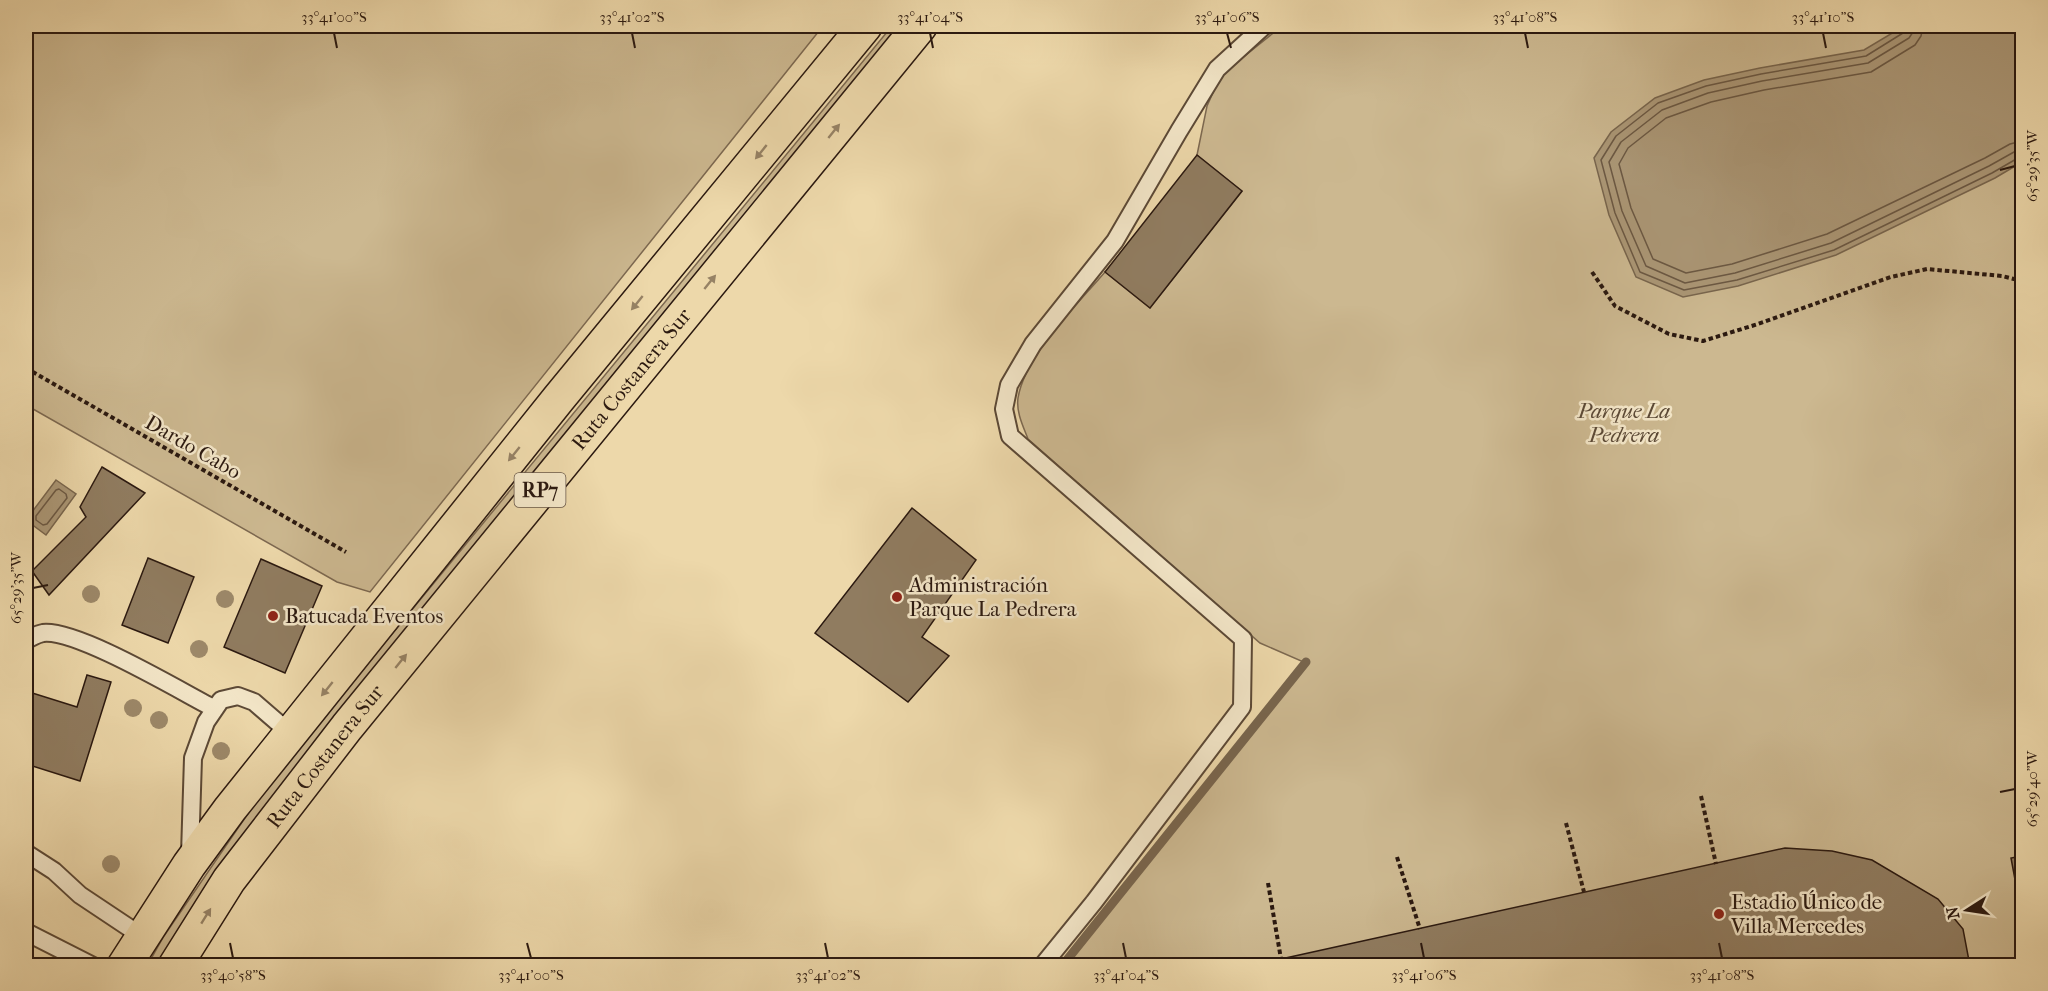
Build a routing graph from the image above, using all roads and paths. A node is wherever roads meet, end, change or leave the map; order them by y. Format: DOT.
graph roads {
  1 [pos="865,26"];
  2 [pos="920,26"];
  3 [pos="1264,26"];
  4 [pos="1592,272"];
  5 [pos="2022,281"];
  6 [pos="26,368"];
  7 [pos="346,552"];
  8 [pos="26,640"];
  9 [pos="215,709"];
  10 [pos="291,734"];
  11 [pos="1701,796"];
  12 [pos="1566,823"];
  13 [pos="26,854"];
  14 [pos="1397,856"];
  15 [pos="1716,864"];
  16 [pos="189,865"];
  17 [pos="1268,883"];
  18 [pos="1584,892"];
  19 [pos="1420,929"];
  20 [pos="26,932"];
  21 [pos="143,937"];
  22 [pos="1281,959"];
  23 [pos="93,966"];
  24 [pos="124,966"];
  25 [pos="175,966"];
  26 [pos="1042,966"];
  1 -- 10 [label="main road, Ruta Costanera Sur / RP7, one-way"];
  25 -- 2 [label="main road, Ruta Costanera Sur / RP7, one-way"];
  3 -- 26 [label="lane"];
  4 -- 5 [label="path"];
  6 -- 7 [label="path, Dardo Cabo"];
  8 -- 9 [label="lane"];
  9 -- 10 [label="lane"];
  9 -- 16 [label="lane"];
  10 -- 16 [label="main road, Ruta Costanera Sur / RP7"];
  11 -- 15 [label="path"];
  12 -- 18 [label="path"];
  13 -- 21 [label="lane"];
  14 -- 19 [label="path"];
  16 -- 21 [label="main road, Ruta Costanera Sur / RP7"];
  17 -- 22 [label="path"];
  20 -- 23 [label="lane"];
  21 -- 24 [label="main road, Ruta Costanera Sur / RP7"];
}
